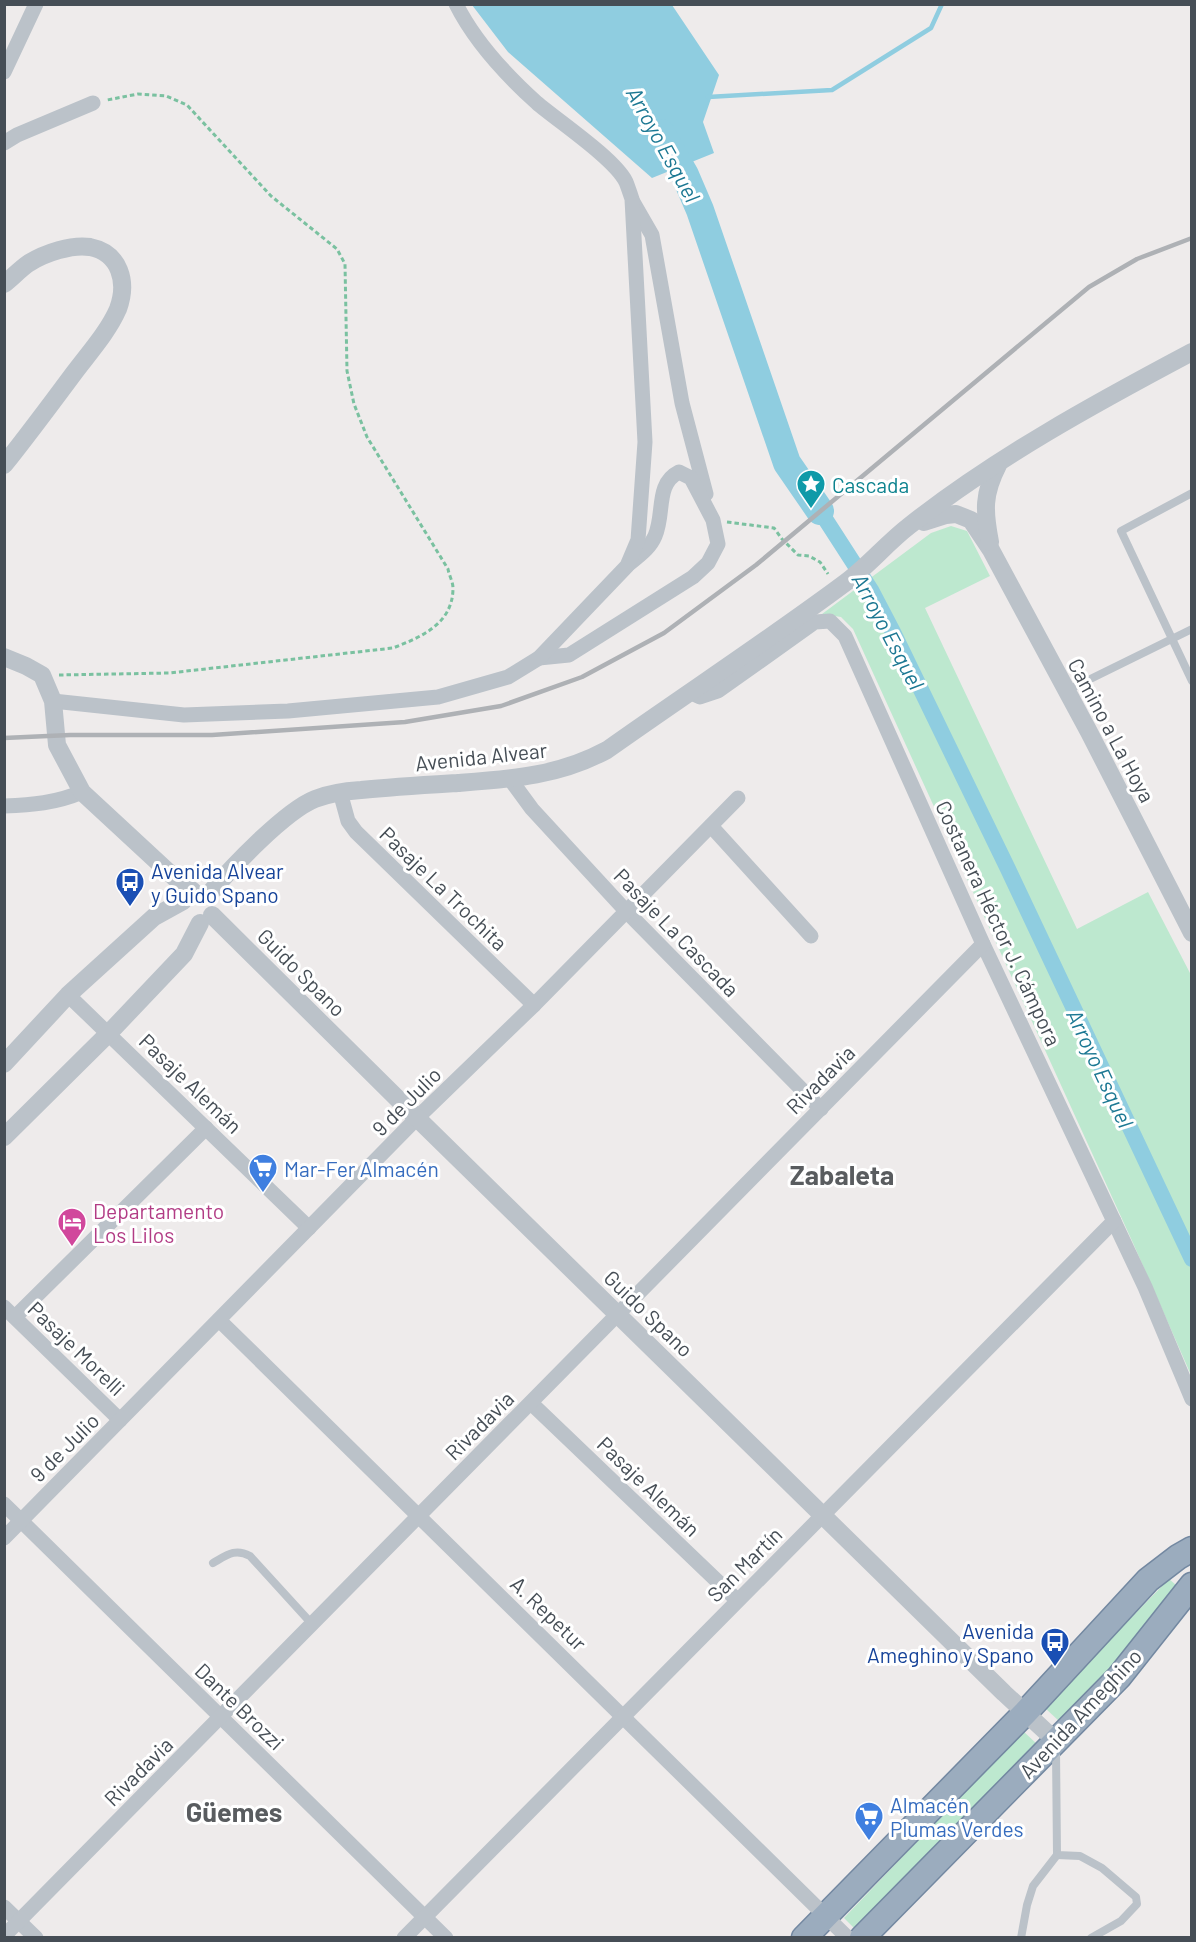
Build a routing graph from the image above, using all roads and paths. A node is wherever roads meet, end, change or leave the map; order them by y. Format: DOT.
graph roads {
  1 [pos="36,4"];
  2 [pos="456,4"];
  3 [pos="4,72"];
  4 [pos="93,103"];
  5 [pos="4,143"];
  6 [pos="632,199"];
  7 [pos="4,284"];
  8 [pos="1191,352"];
  9 [pos="1000,460"];
  10 [pos="4,465"];
  11 [pos="1191,493"];
  12 [pos="713,520"];
  13 [pos="908,526"];
  14 [pos="991,550"];
  15 [pos="627,566"];
  16 [pos="842,585"];
  17 [pos="1191,629"];
  18 [pos="1172,639"];
  19 [pos="4,657"];
  20 [pos="539,658"];
  21 [pos="42,675"];
  22 [pos="1191,681"];
  23 [pos="1066,691"];
  24 [pos="689,692"];
  25 [pos="53,701"];
  26 [pos="510,779"];
  27 [pos="82,792"];
  28 [pos="340,792"];
  29 [pos="738,798"];
  30 [pos="4,806"];
  31 [pos="711,826"];
  32 [pos="193,896"];
  33 [pos="627,911"];
  34 [pos="206,919"];
  35 [pos="1191,933"];
  36 [pos="811,936"];
  37 [pos="983,944"];
  38 [pos="68,995"];
  39 [pos="534,1005"];
  40 [pos="109,1033"];
  41 [pos="4,1064"];
  42 [pos="821,1109"];
  43 [pos="417,1118"];
  44 [pos="207,1128"];
  45 [pos="4,1137"];
  46 [pos="1114,1221"];
  47 [pos="309,1228"];
  48 [pos="10,1312"];
  49 [pos="619,1314"];
  50 [pos="219,1320"];
  51 [pos="1191,1399"];
  52 [pos="531,1402"];
  53 [pos="120,1420"];
  54 [pos="4,1504"];
  55 [pos="822,1514"];
  56 [pos="420,1516"];
  57 [pos="21,1520"];
  58 [pos="4,1538"];
  59 [pos="1191,1550"];
  60 [pos="213,1563"];
  61 [pos="1191,1585"];
  62 [pos="737,1600"];
  63 [pos="312,1624"];
  64 [pos="1025,1713"];
  65 [pos="623,1715"];
  66 [pos="221,1717"];
  67 [pos="1056,1741"];
  68 [pos="1057,1855"];
  69 [pos="4,1907"];
  70 [pos="425,1916"];
  71 [pos="826,1916"];
  72 [pos="19,1921"];
  73 [pos="4,1936"];
  74 [pos="36,1938"];
  75 [pos="404,1938"];
  76 [pos="446,1938"];
  77 [pos="804,1938"];
  78 [pos="848,1938"];
  79 [pos="862,1938"];
  80 [pos="1021,1938"];
  81 [pos="1091,1938"];
  1 -- 3 [label="street"];
  2 -- 6 [label="street"];
  4 -- 5 [label="street"];
  4 -- 21 [label="path"];
  6 -- 12 [label="street"];
  6 -- 15 [label="street"];
  7 -- 10 [label="street"];
  8 -- 9 [label="street, Camino a La Hoya"];
  9 -- 13 [label="street, Camino a La Hoya"];
  9 -- 14 [label="street, Camino a La Hoya"];
  11 -- 18 [label="lane"];
  12 -- 15 [label="street"];
  12 -- 16 [label="path"];
  12 -- 20 [label="street"];
  13 -- 14 [label="street, Camino a La Hoya"];
  13 -- 16 [label="street, Camino a La Hoya"];
  14 -- 23 [label="street, Camino a La Hoya"];
  15 -- 20 [label="street"];
  16 -- 24 [label="street, Avenida Alvear"];
  17 -- 18 [label="lane"];
  18 -- 22 [label="lane"];
  18 -- 23 [label="lane"];
  19 -- 21 [label="street"];
  20 -- 25 [label="street"];
  21 -- 25 [label="street"];
  23 -- 35 [label="street, Camino a La Hoya"];
  24 -- 26 [label="street, Avenida Alvear"];
  24 -- 37 [label="street, Costanera Héctor J. Cámpora"];
  25 -- 27 [label="street"];
  26 -- 28 [label="street, Avenida Alvear"];
  26 -- 33 [label="street, Pasaje La Cascada"];
  27 -- 30 [label="street"];
  27 -- 32 [label="street"];
  28 -- 32 [label="street, Avenida Alvear"];
  28 -- 39 [label="street, Pasaje La Trochita"];
  29 -- 31 [label="street, 9 de Julio"];
  31 -- 33 [label="street, 9 de Julio"];
  31 -- 36 [label="street"];
  32 -- 34 [label="street"];
  32 -- 34 [label="street, Guido Spano"];
  32 -- 38 [label="street, Avenida Alvear"];
  33 -- 39 [label="street, 9 de Julio"];
  33 -- 42 [label="street, Pasaje La Cascada"];
  34 -- 40 [label="street"];
  34 -- 43 [label="street, Guido Spano"];
  37 -- 42 [label="street, Rivadavia"];
  37 -- 46 [label="street, Costanera Héctor J. Cámpora"];
  38 -- 40 [label="street, Pasaje Alemán"];
  38 -- 41 [label="street, Avenida Alvear"];
  39 -- 43 [label="street, 9 de Julio"];
  40 -- 44 [label="street, Pasaje Alemán"];
  40 -- 45 [label="street"];
  42 -- 49 [label="street, Rivadavia"];
  43 -- 47 [label="street, 9 de Julio"];
  43 -- 49 [label="street, Guido Spano"];
  44 -- 47 [label="street, Pasaje Alemán"];
  44 -- 48 [label="street"];
  46 -- 51 [label="street, Costanera Héctor J. Cámpora"];
  46 -- 55 [label="street, San Martín"];
  47 -- 50 [label="street, 9 de Julio"];
  48 -- 53 [label="street, Pasaje Morelli"];
  49 -- 52 [label="street, Rivadavia"];
  49 -- 55 [label="street, Guido Spano"];
  50 -- 53 [label="street, 9 de Julio"];
  50 -- 56 [label="street, A. Repetur"];
  52 -- 56 [label="street, Rivadavia"];
  52 -- 62 [label="street, Pasaje Alemán"];
  53 -- 57 [label="street, 9 de Julio"];
  54 -- 57 [label="street, Dante Brozzi"];
  55 -- 62 [label="street, San Martín"];
  55 -- 64 [label="street, Guido Spano"];
  56 -- 63 [label="street, Rivadavia"];
  56 -- 65 [label="street, A. Repetur"];
  57 -- 58 [label="street, 9 de Julio"];
  57 -- 66 [label="street, Dante Brozzi"];
  59 -- 64 [label="highway, Avenida Ameghino"];
  60 -- 63 [label="lane"];
  61 -- 67 [label="highway, Avenida Ameghino"];
  62 -- 65 [label="street, San Martín"];
  63 -- 66 [label="street, Rivadavia"];
  64 -- 67 [label="street, Guido Spano"];
  64 -- 71 [label="highway, Avenida Ameghino"];
  65 -- 70 [label="street, San Martín"];
  65 -- 71 [label="street, A. Repetur"];
  66 -- 70 [label="street, Dante Brozzi"];
  66 -- 72 [label="street, Rivadavia"];
  67 -- 68 [label="lane"];
  67 -- 79 [label="highway, Avenida Ameghino"];
  68 -- 80 [label="lane"];
  68 -- 81 [label="lane"];
  69 -- 72 [label="street"];
  70 -- 75 [label="street, San Martín"];
  70 -- 76 [label="street, Dante Brozzi"];
  71 -- 77 [label="highway, Avenida Ameghino"];
  71 -- 78 [label="street, A. Repetur"];
  72 -- 73 [label="street, Rivadavia"];
  72 -- 74 [label="street"];
}
